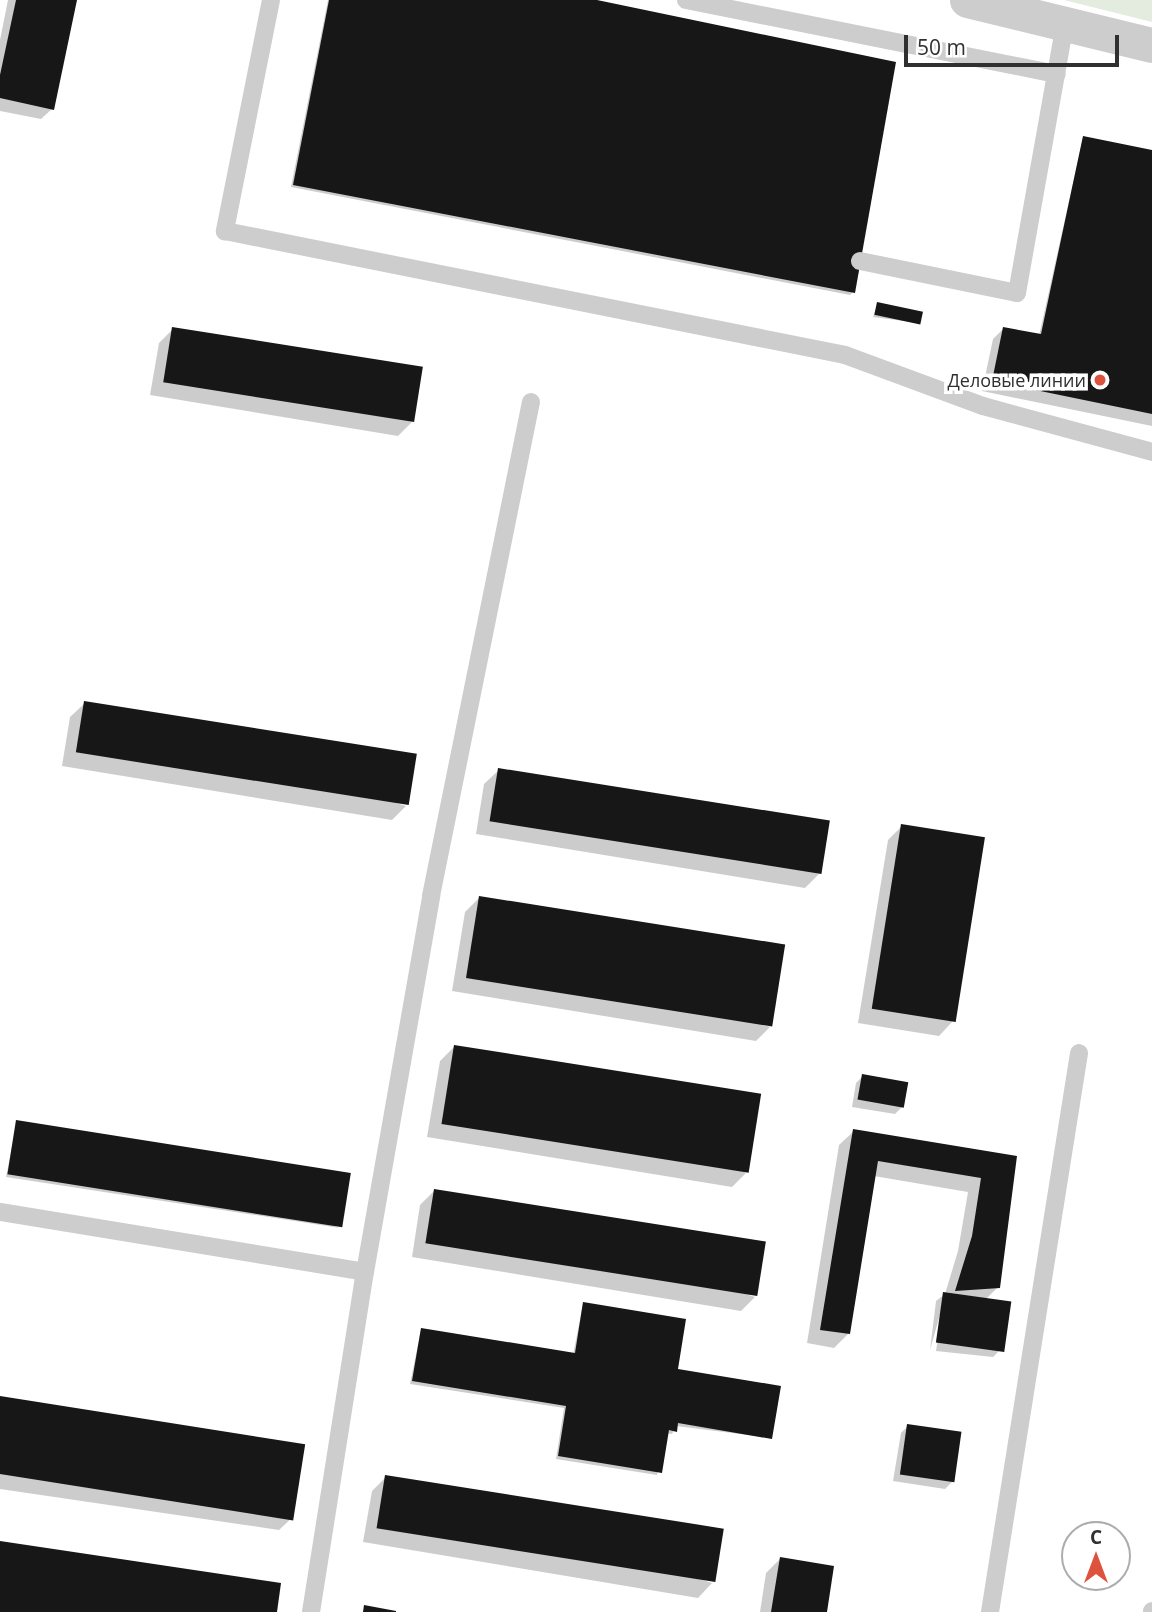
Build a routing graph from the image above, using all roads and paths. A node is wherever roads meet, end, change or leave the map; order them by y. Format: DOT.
graph roads {
  1 [pos="271,0"];
  2 [pos="686,0"];
  3 [pos="967,0"];
  4 [pos="1066,11"];
  5 [pos="1152,45"];
  6 [pos="1057,74"];
  7 [pos="860,261"];
  8 [pos="531,402"];
  9 [pos="1152,452"];
  10 [pos="1079,1053"];
  11 [pos="0,1212"];
  12 [pos="365,1272"];
  13 [pos="310,1612"];
  14 [pos="990,1612"];
  1 -- 9 [label="lane"];
  2 -- 6 [label="lane"];
  3 -- 4 [label="street"];
  4 -- 5 [label="street"];
  4 -- 6 [label="lane"];
  6 -- 7 [label="lane"];
  8 -- 12 [label="lane"];
  10 -- 14 [label="lane"];
  11 -- 12 [label="lane"];
  12 -- 13 [label="lane"];
}
